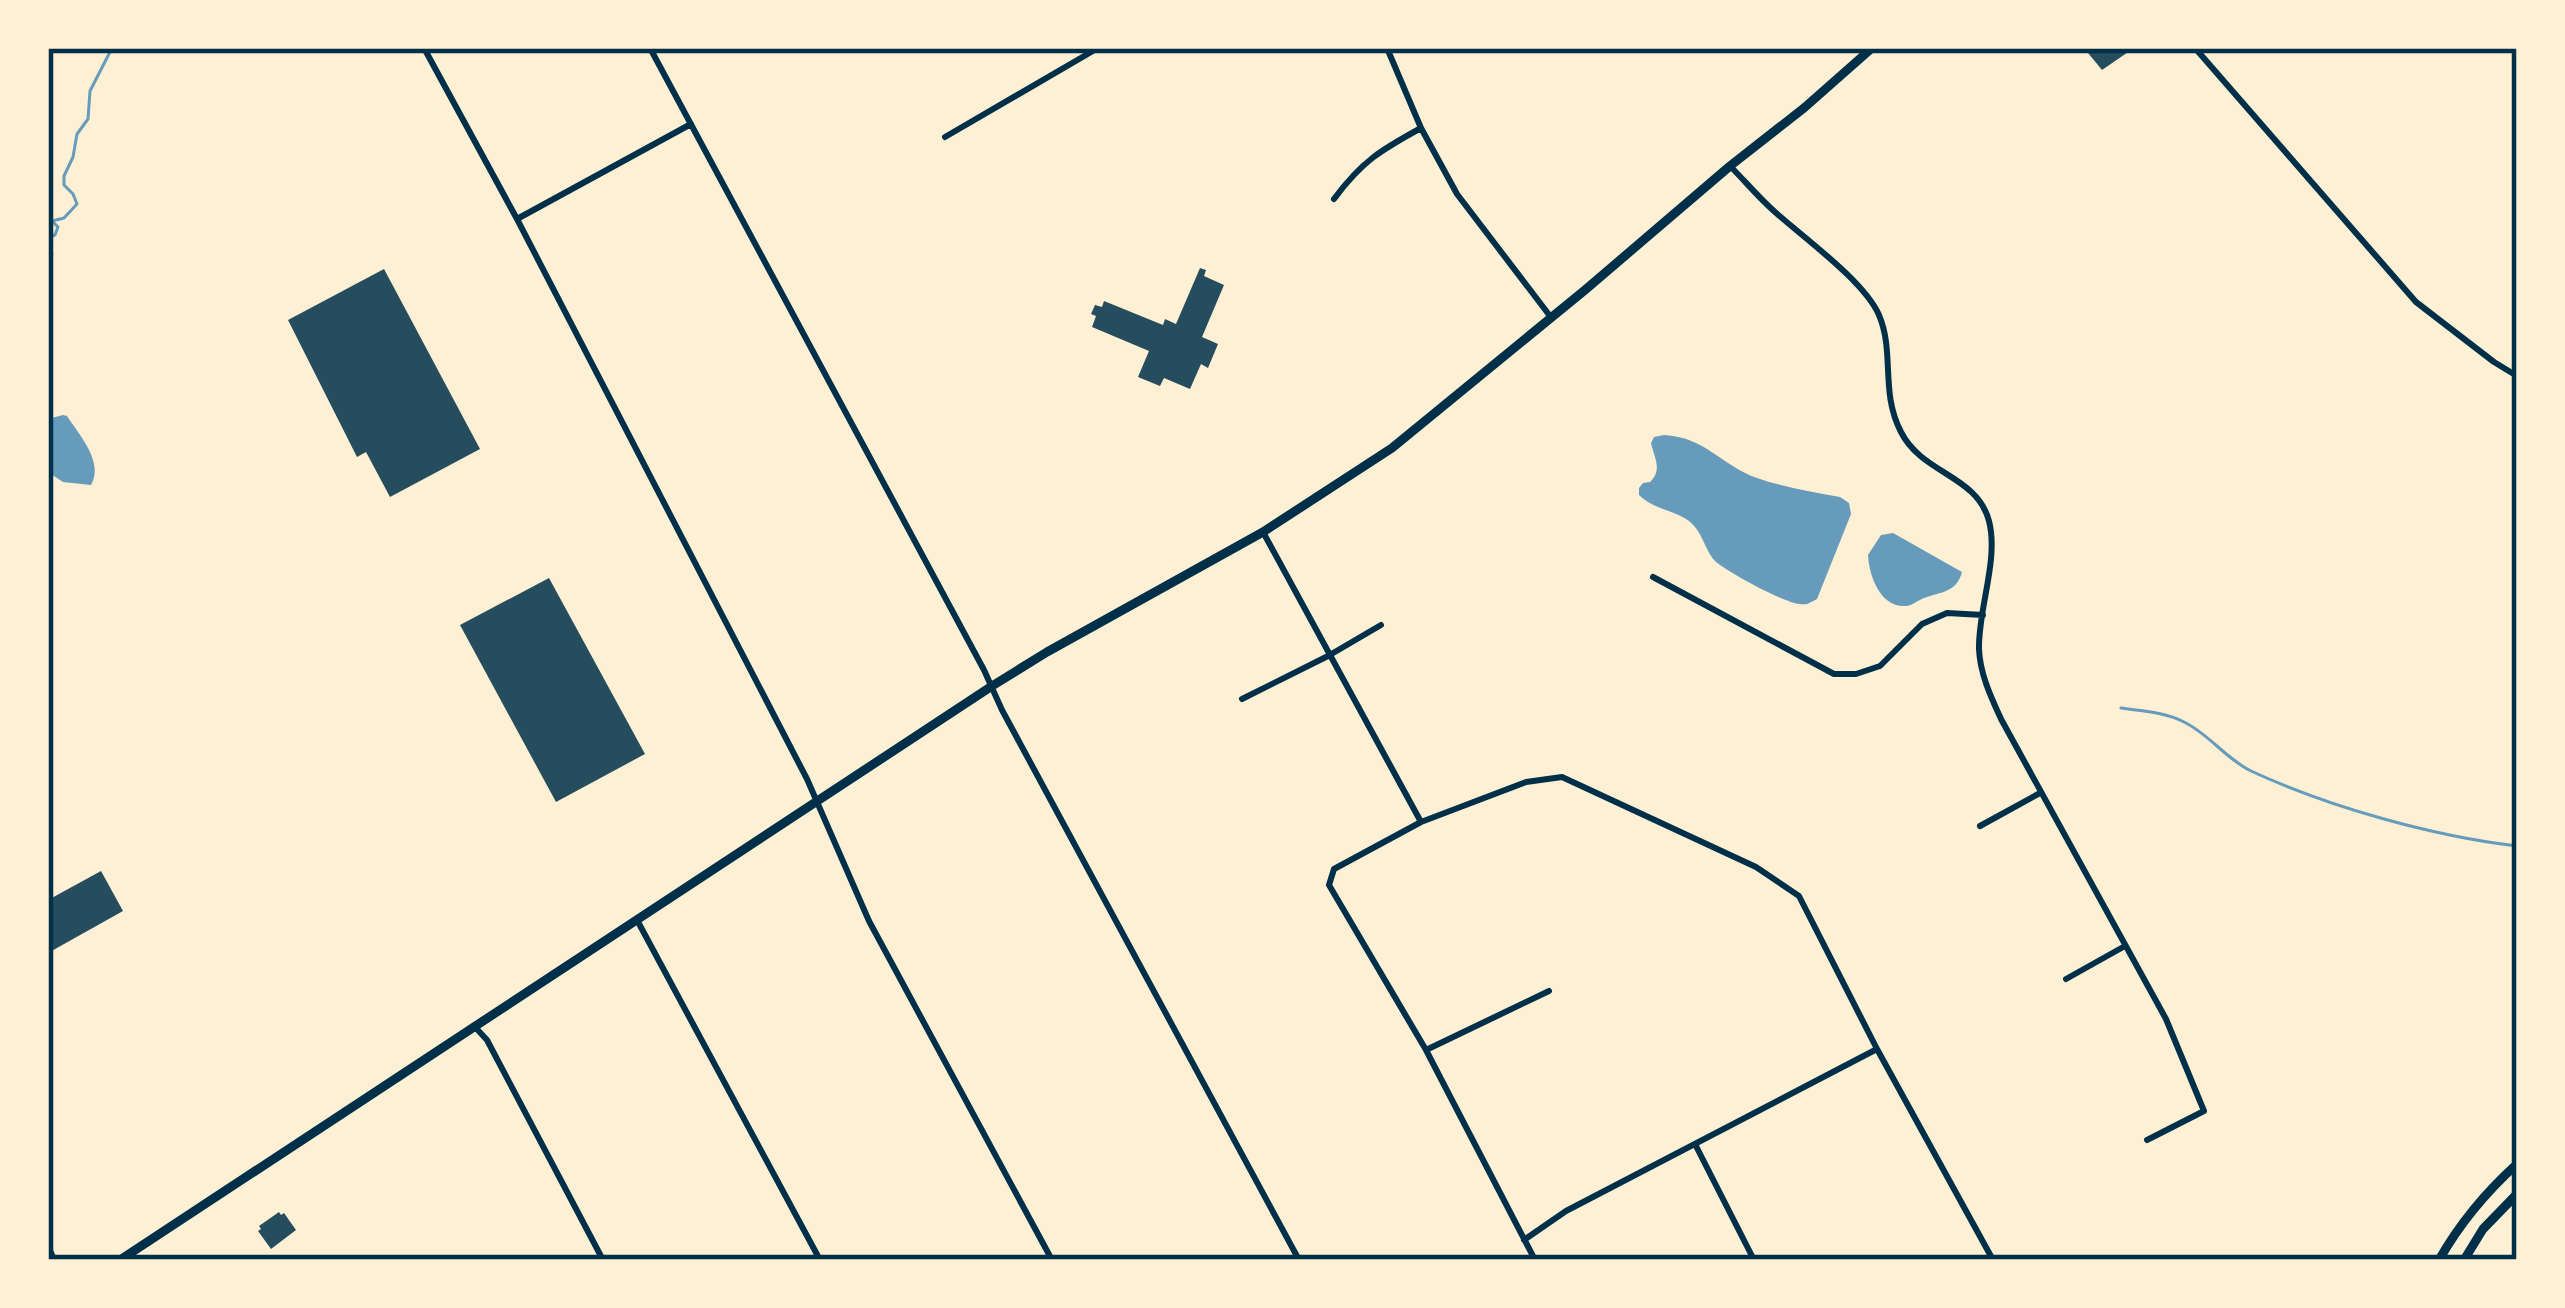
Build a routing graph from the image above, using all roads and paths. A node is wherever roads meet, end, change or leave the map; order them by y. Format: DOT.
graph roads {
  1 [pos="424,48"];
  2 [pos="650,48"];
  3 [pos="1098,48"];
  4 [pos="1388,48"];
  5 [pos="1872,48"];
  6 [pos="2195,48"];
  7 [pos="691,124"];
  8 [pos="1421,128"];
  9 [pos="946,136"];
  10 [pos="1730,166"];
  11 [pos="1334,199"];
  12 [pos="517,219"];
  13 [pos="1550,316"];
  14 [pos="2517,376"];
  15 [pos="1263,532"];
  16 [pos="1654,577"];
  17 [pos="1983,615"];
  18 [pos="1381,625"];
  19 [pos="1328,656"];
  20 [pos="992,686"];
  21 [pos="1242,699"];
  22 [pos="2041,792"];
  23 [pos="816,800"];
  24 [pos="1421,822"];
  25 [pos="1980,826"];
  26 [pos="637,920"];
  27 [pos="2126,946"];
  28 [pos="2066,979"];
  29 [pos="1549,991"];
  30 [pos="474,1026"];
  31 [pos="1877,1049"];
  32 [pos="1426,1050"];
  33 [pos="2147,1140"];
  34 [pos="1695,1144"];
  35 [pos="2517,1164"];
  36 [pos="2517,1194"];
  37 [pos="1524,1240"];
  38 [pos="48,1248"];
  39 [pos="52,1260"];
  40 [pos="120,1260"];
  41 [pos="603,1260"];
  42 [pos="820,1260"];
  43 [pos="1052,1260"];
  44 [pos="1299,1260"];
  45 [pos="1535,1260"];
  46 [pos="1754,1260"];
  47 [pos="1993,1260"];
  48 [pos="2439,1260"];
  49 [pos="2464,1260"];
  1 -- 12 [label="street"];
  2 -- 7 [label="street"];
  3 -- 9 [label="street"];
  4 -- 8 [label="street"];
  5 -- 10 [label="main road"];
  6 -- 14 [label="street"];
  7 -- 12 [label="street"];
  7 -- 20 [label="street"];
  8 -- 11 [label="street"];
  8 -- 13 [label="street"];
  10 -- 13 [label="main road"];
  10 -- 17 [label="street"];
  12 -- 23 [label="street"];
  13 -- 15 [label="main road"];
  15 -- 19 [label="street"];
  15 -- 20 [label="main road"];
  16 -- 17 [label="street"];
  17 -- 22 [label="street"];
  18 -- 19 [label="street"];
  19 -- 21 [label="street"];
  19 -- 24 [label="street"];
  20 -- 23 [label="main road"];
  20 -- 44 [label="street"];
  22 -- 25 [label="street"];
  22 -- 27 [label="street"];
  23 -- 26 [label="main road"];
  23 -- 43 [label="street"];
  24 -- 31 [label="street"];
  24 -- 32 [label="street"];
  26 -- 30 [label="main road"];
  26 -- 42 [label="street"];
  27 -- 28 [label="street"];
  27 -- 33 [label="street"];
  29 -- 32 [label="street"];
  30 -- 40 [label="main road"];
  30 -- 41 [label="street"];
  31 -- 34 [label="street"];
  31 -- 47 [label="street"];
  32 -- 37 [label="street"];
  34 -- 37 [label="street"];
  34 -- 46 [label="street"];
  35 -- 48 [label="main road"];
  36 -- 49 [label="main road"];
  37 -- 45 [label="street"];
  38 -- 39 [label="street"];
}
